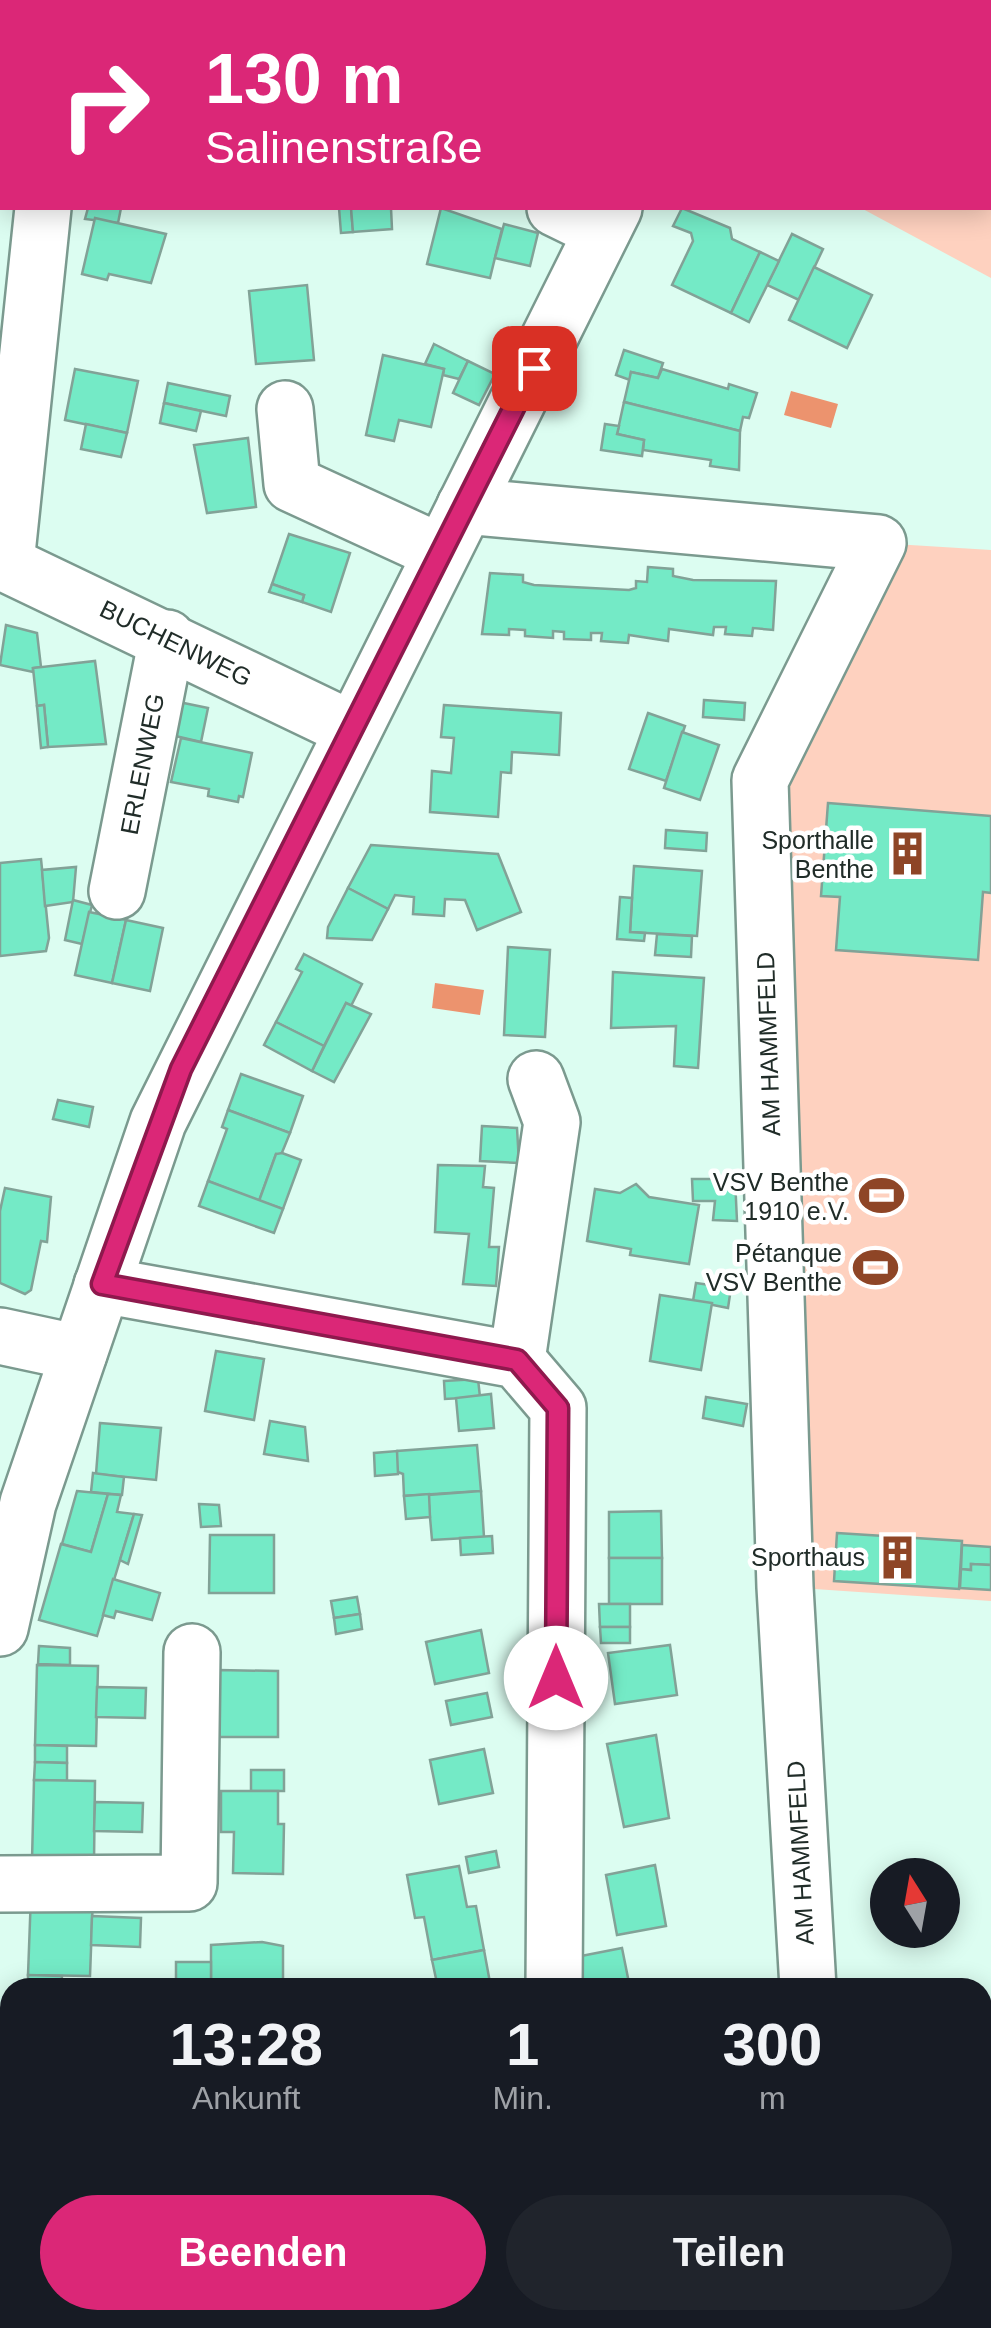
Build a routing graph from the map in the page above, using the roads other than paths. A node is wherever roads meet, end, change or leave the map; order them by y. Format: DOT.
graph roads {
  1 [pos="43,210"];
  2 [pos="591,215"];
  3 [pos="286,409"];
  4 [pos="452,529"];
  5 [pos="3,562"];
  6 [pos="167,638"];
  7 [pos="351,729"];
  8 [pos="117,890"];
  9 [pos="536,1079"];
  10 [pos="102,1284"];
  11 [pos="0,1336"];
  12 [pos="78,1353"];
  13 [pos="517,1360"];
  14 [pos="0,1628"];
  15 [pos="192,1652"];
  16 [pos="0,1884"];
  17 [pos="554,1978"];
  18 [pos="807,1978"];
  1 -- 5 [label="street"];
  2 -- 4 [label="street"];
  3 -- 4 [label="street"];
  4 -- 7 [label="street"];
  4 -- 18 [label="street, AM HAMMFELD"];
  5 -- 6 [label="street, BUCHENWEG"];
  6 -- 7 [label="street, BUCHENWEG"];
  6 -- 8 [label="street, ERLENWEG"];
  7 -- 10 [label="street"];
  9 -- 13 [label="street"];
  10 -- 12 [label="street"];
  10 -- 13 [label="street"];
  11 -- 12 [label="street"];
  12 -- 14 [label="street"];
  13 -- 17 [label="street"];
  15 -- 16 [label="street"];
}
